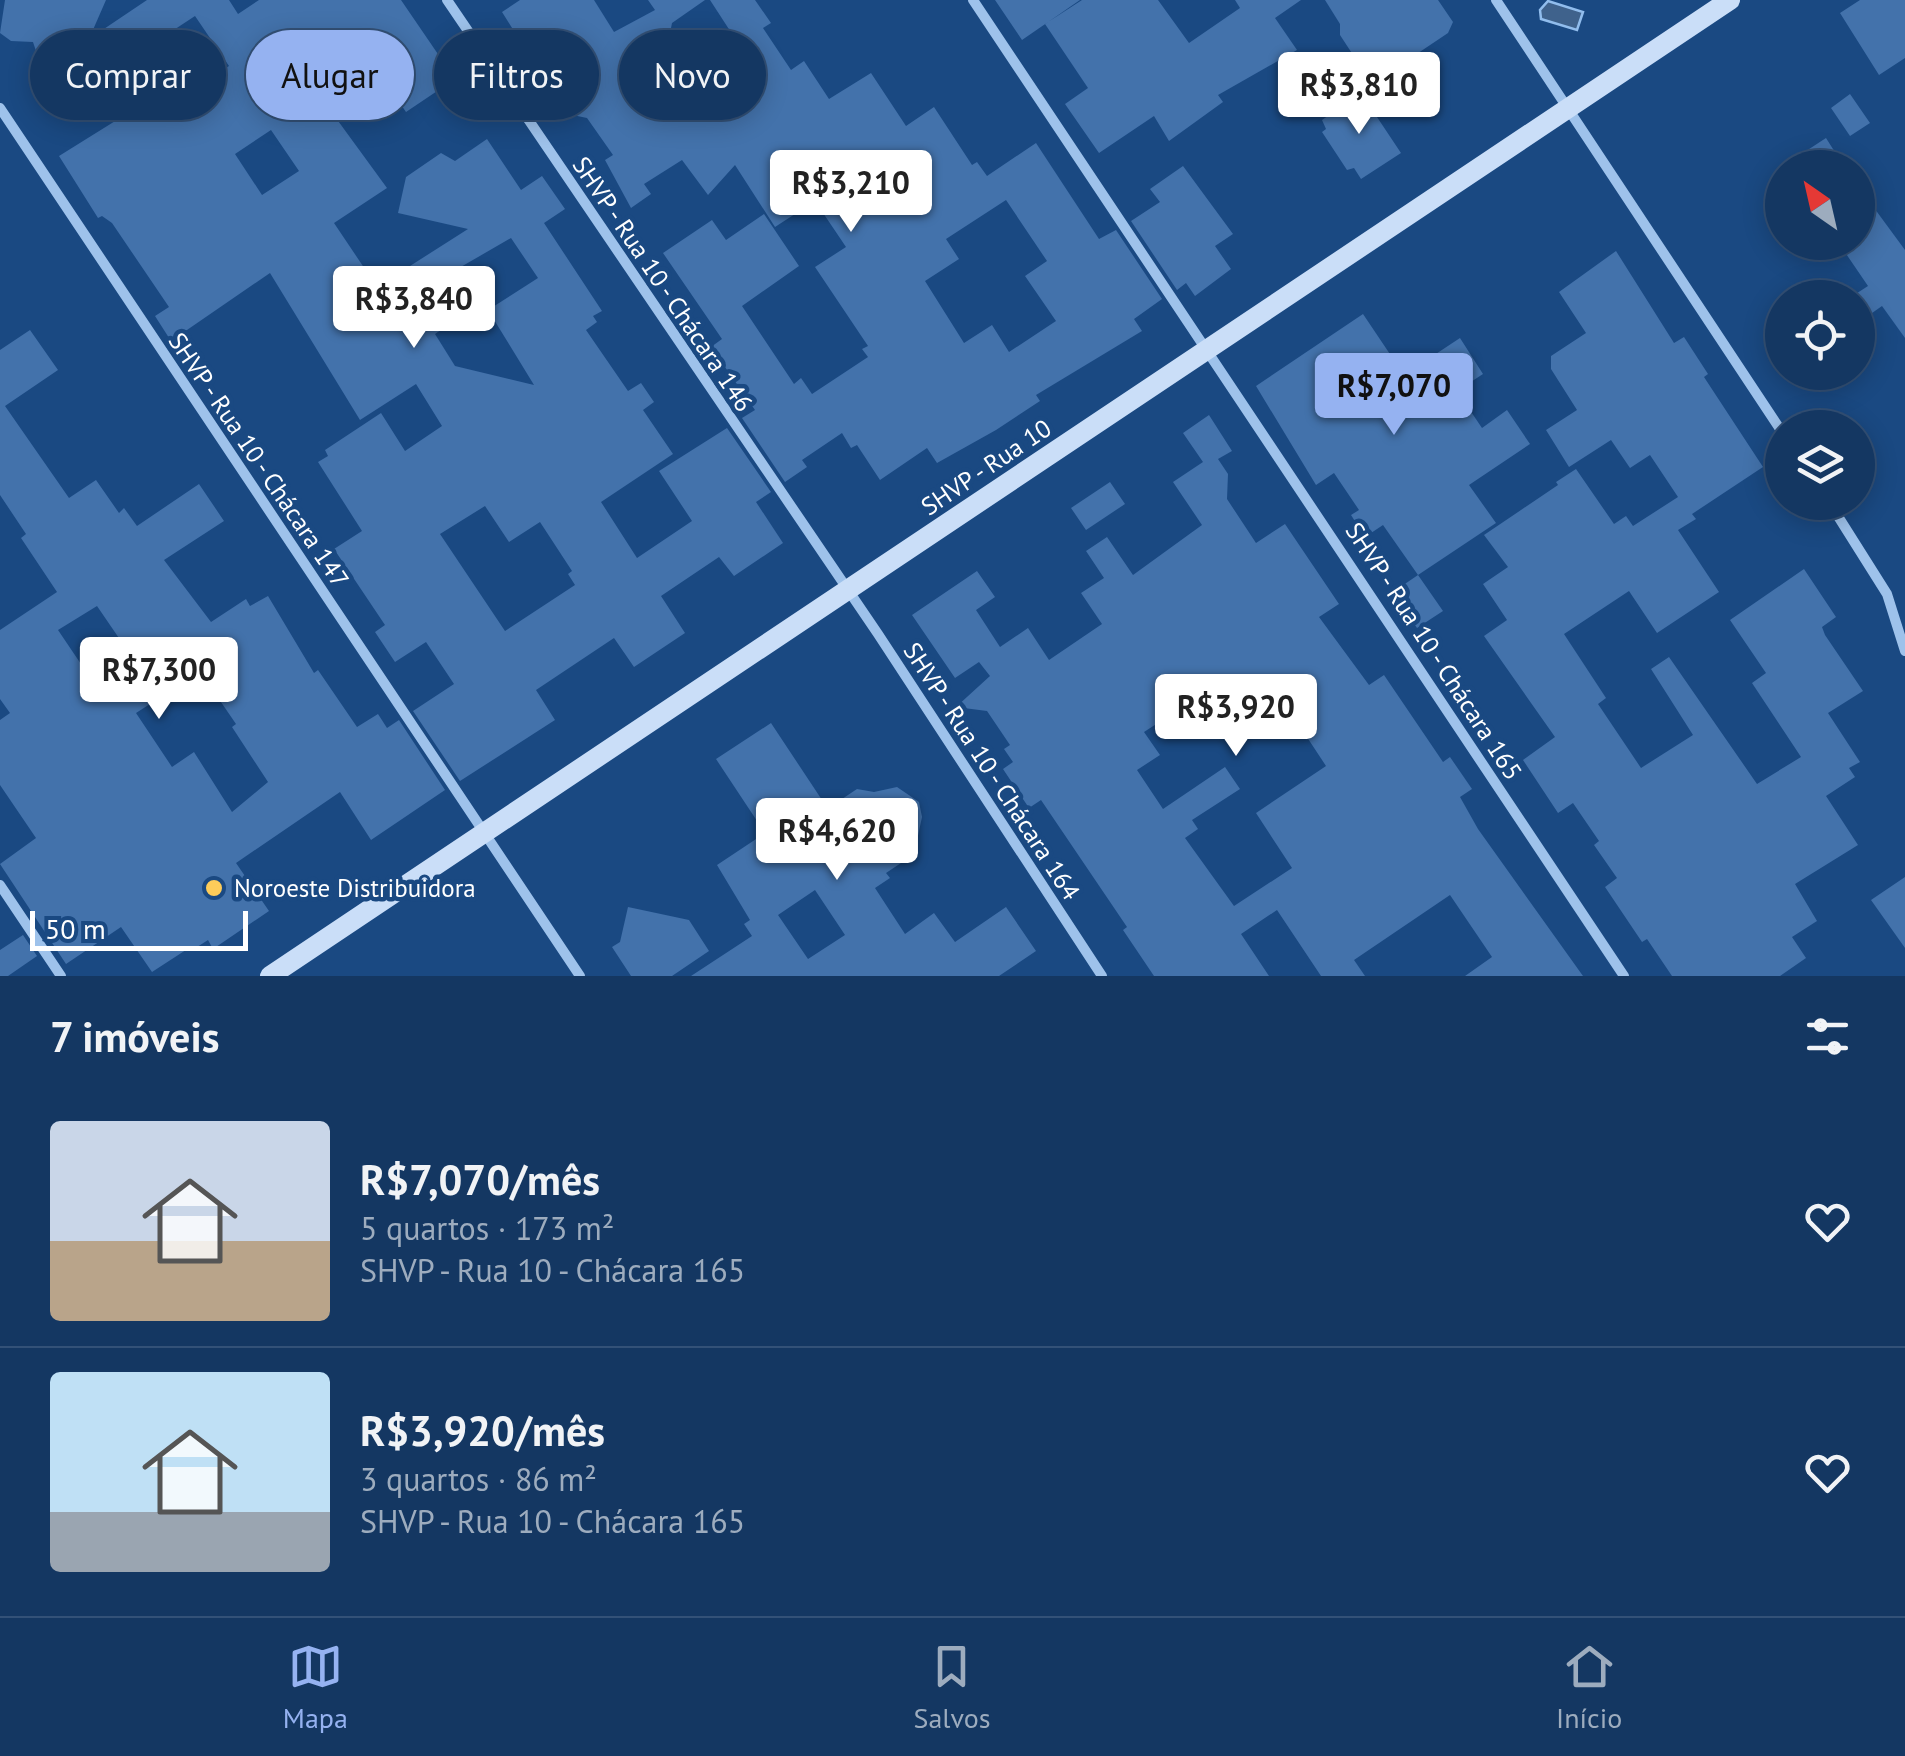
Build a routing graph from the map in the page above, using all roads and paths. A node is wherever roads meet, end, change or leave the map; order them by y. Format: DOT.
graph roads {
  1 [pos="446,0"];
  2 [pos="973,0"];
  3 [pos="1496,0"];
  4 [pos="1730,0"];
  5 [pos="0,108"];
  6 [pos="1569,108"];
  7 [pos="1206,350"];
  8 [pos="1768,410"];
  9 [pos="1840,520"];
  10 [pos="846,590"];
  11 [pos="1905,650"];
  12 [pos="484,834"];
  13 [pos="0,885"];
  14 [pos="61,976"];
  15 [pos="270,976"];
  16 [pos="580,976"];
  17 [pos="1102,976"];
  18 [pos="1624,976"];
  1 -- 10 [label="street, SHVP - Rua 10 - Chácara 146"];
  2 -- 7 [label="street, SHVP - Rua 10 - Chácara 165"];
  3 -- 6 [label="street"];
  4 -- 6 [label="street, SHVP - Rua 10"];
  5 -- 12 [label="street, SHVP - Rua 10 - Chácara 147"];
  6 -- 7 [label="street, SHVP - Rua 10"];
  6 -- 8 [label="street"];
  7 -- 10 [label="street, SHVP - Rua 10"];
  7 -- 18 [label="street, SHVP - Rua 10 - Chácara 165"];
  9 -- 11 [label="street"];
  10 -- 12 [label="street, SHVP - Rua 10"];
  10 -- 17 [label="street, SHVP - Rua 10 - Chácara 164"];
  12 -- 15 [label="street, SHVP - Rua 10"];
  12 -- 16 [label="street, SHVP - Rua 10 - Chácara 147"];
  13 -- 14 [label="street"];
}
